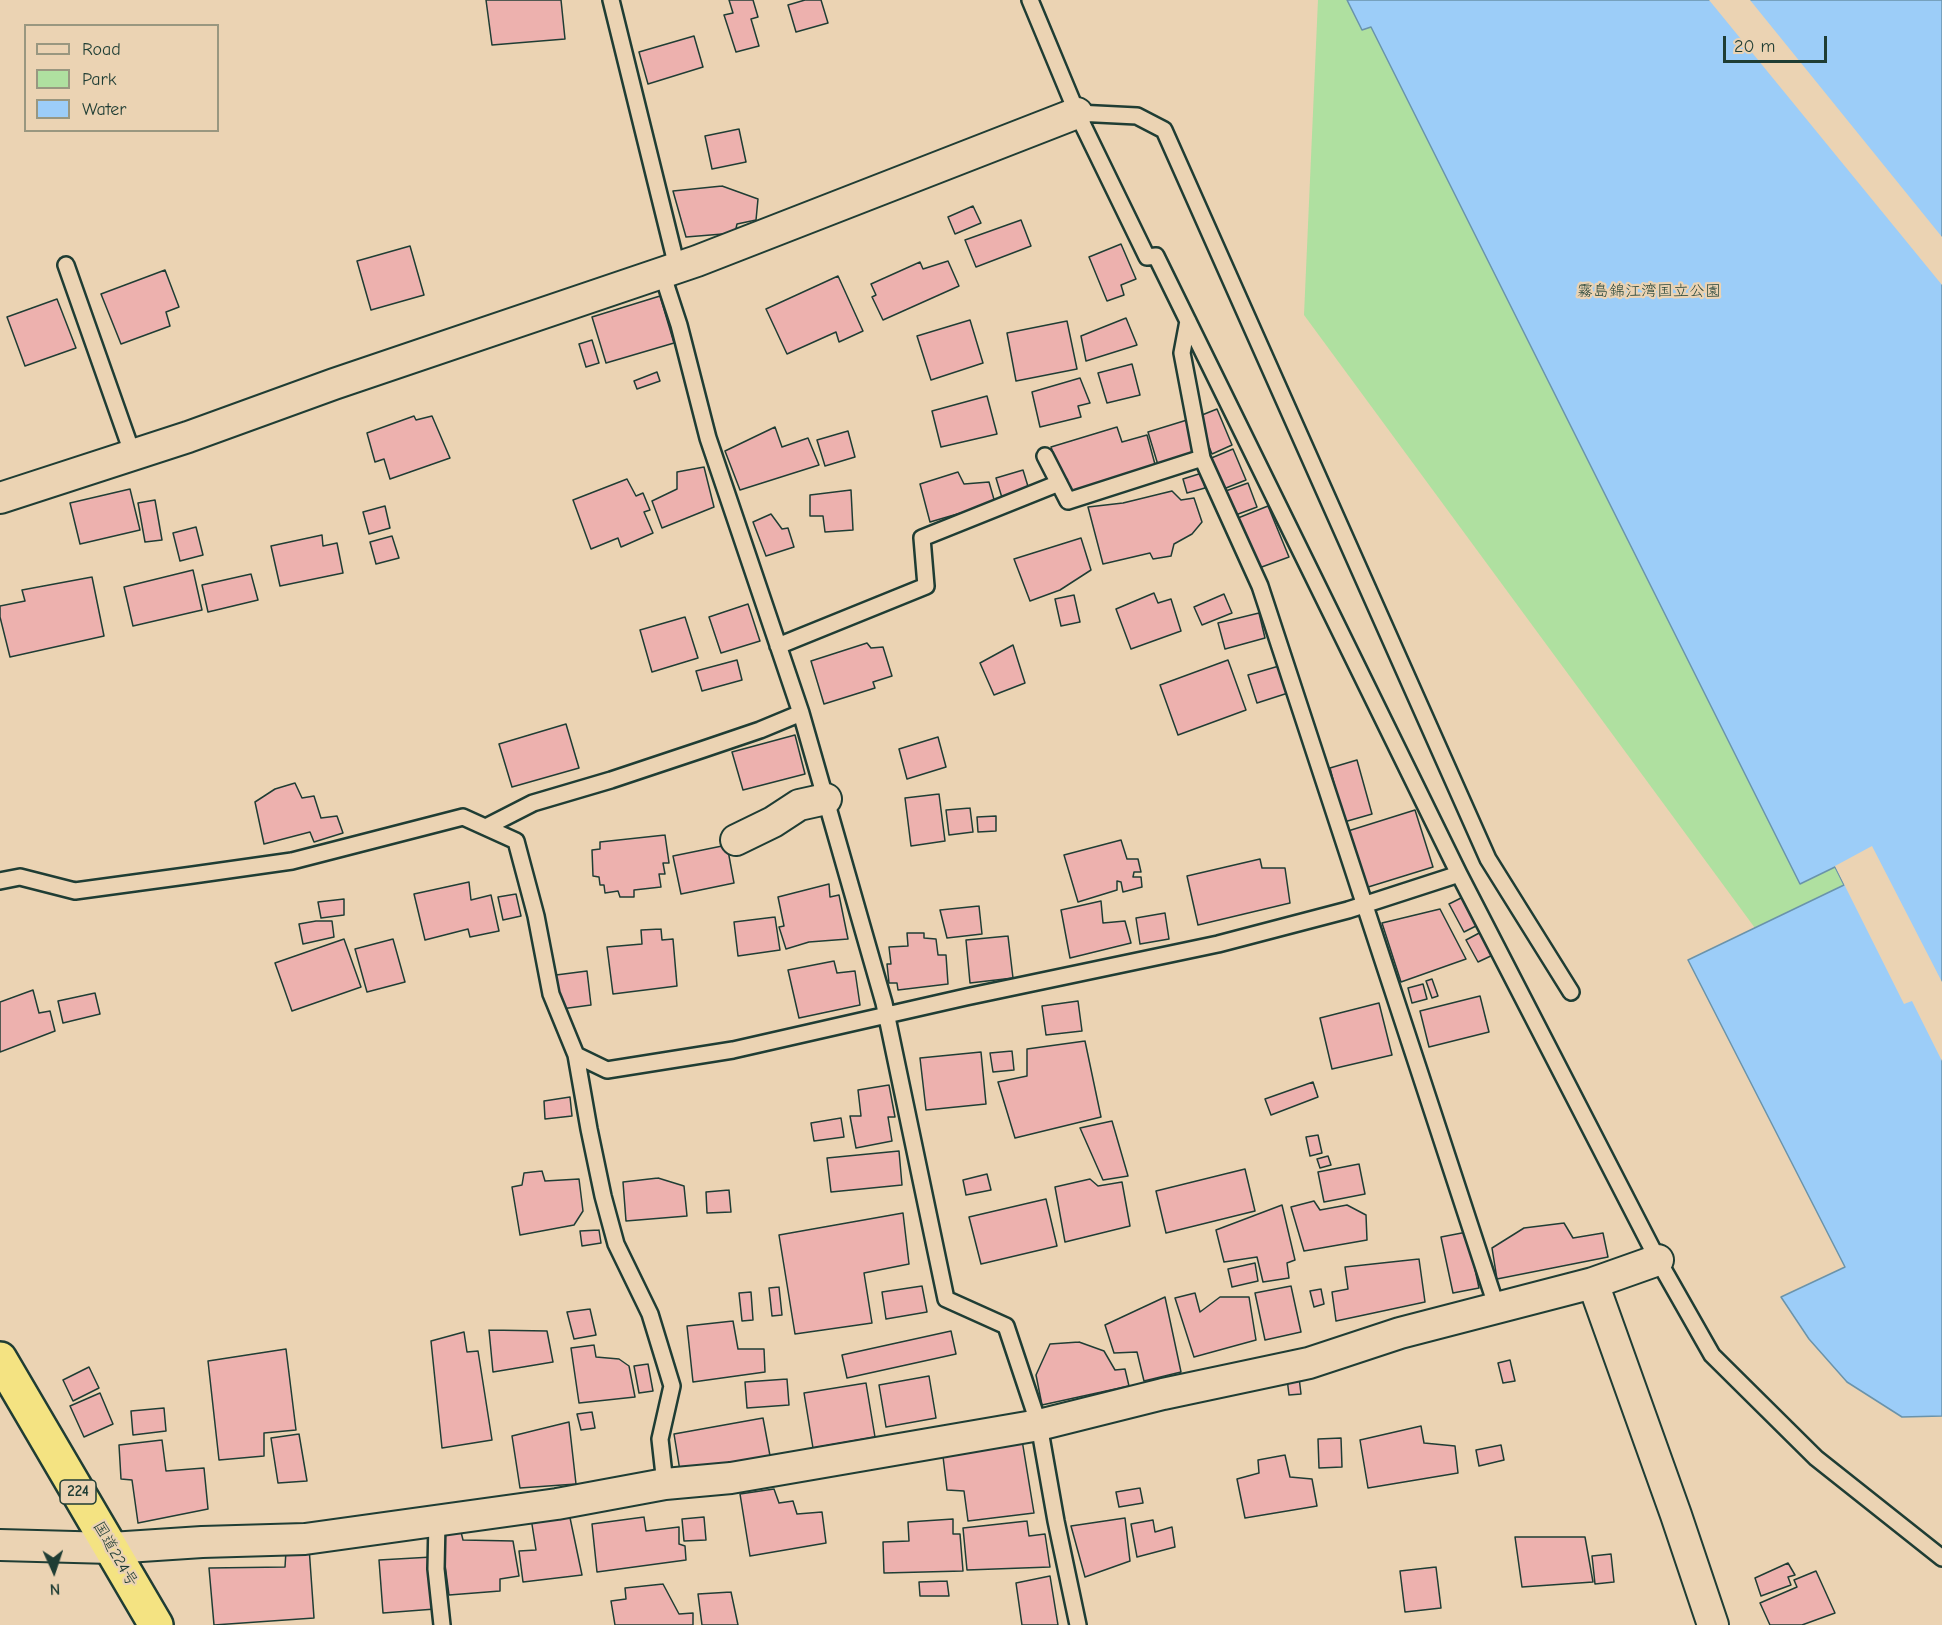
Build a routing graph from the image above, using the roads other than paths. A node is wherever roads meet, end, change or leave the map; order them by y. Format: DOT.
graph roads {
  1 [pos="611,0"];
  2 [pos="1029,0"];
  3 [pos="1077,113"];
  4 [pos="66,266"];
  5 [pos="669,270"];
  6 [pos="1188,321"];
  7 [pos="133,455"];
  8 [pos="1045,456"];
  9 [pos="1202,458"];
  10 [pos="1059,483"];
  11 [pos="0,498"];
  12 [pos="778,646"];
  13 [pos="801,713"];
  14 [pos="826,799"];
  15 [pos="486,827"];
  16 [pos="736,840"];
  17 [pos="1459,874"];
  18 [pos="0,881"];
  19 [pos="1364,906"];
  20 [pos="1571,992"];
  21 [pos="887,1016"];
  22 [pos="576,1055"];
  23 [pos="1658,1260"];
  24 [pos="1593,1282"];
  25 [pos="1497,1308"];
  26 [pos="2,1367"];
  27 [pos="1039,1425"];
  28 [pos="665,1484"];
  29 [pos="437,1521"];
  30 [pos="0,1545"];
  31 [pos="111,1548"];
  32 [pos="1942,1558"];
  33 [pos="156,1625"];
  34 [pos="442,1625"];
  35 [pos="1078,1625"];
  36 [pos="1713,1625"];
  1 -- 5 [label="lane"];
  2 -- 3 [label="lane"];
  3 -- 5 [label="street"];
  3 -- 6 [label="lane"];
  3 -- 20 [label="lane"];
  4 -- 7 [label="lane"];
  5 -- 7 [label="street"];
  5 -- 12 [label="lane"];
  6 -- 9 [label="lane"];
  6 -- 17 [label="lane"];
  7 -- 11 [label="street"];
  8 -- 10 [label="lane"];
  9 -- 10 [label="lane"];
  9 -- 19 [label="lane"];
  10 -- 12 [label="lane"];
  12 -- 13 [label="lane"];
  13 -- 14 [label="lane"];
  13 -- 15 [label="lane"];
  14 -- 16 [label="street"];
  14 -- 21 [label="lane"];
  15 -- 18 [label="lane"];
  15 -- 22 [label="lane"];
  17 -- 19 [label="lane"];
  17 -- 23 [label="lane"];
  19 -- 21 [label="lane"];
  19 -- 25 [label="lane"];
  21 -- 22 [label="lane"];
  21 -- 27 [label="lane"];
  22 -- 28 [label="lane"];
  23 -- 24 [label="street"];
  23 -- 32 [label="lane"];
  24 -- 25 [label="street"];
  24 -- 36 [label="street"];
  25 -- 27 [label="street"];
  26 -- 31 [label="highway, 国道224号 / 224"];
  27 -- 28 [label="street"];
  27 -- 35 [label="lane"];
  28 -- 29 [label="street"];
  29 -- 31 [label="street"];
  29 -- 34 [label="lane"];
  30 -- 31 [label="street"];
  31 -- 33 [label="highway, 国道224号 / 224"];
}
